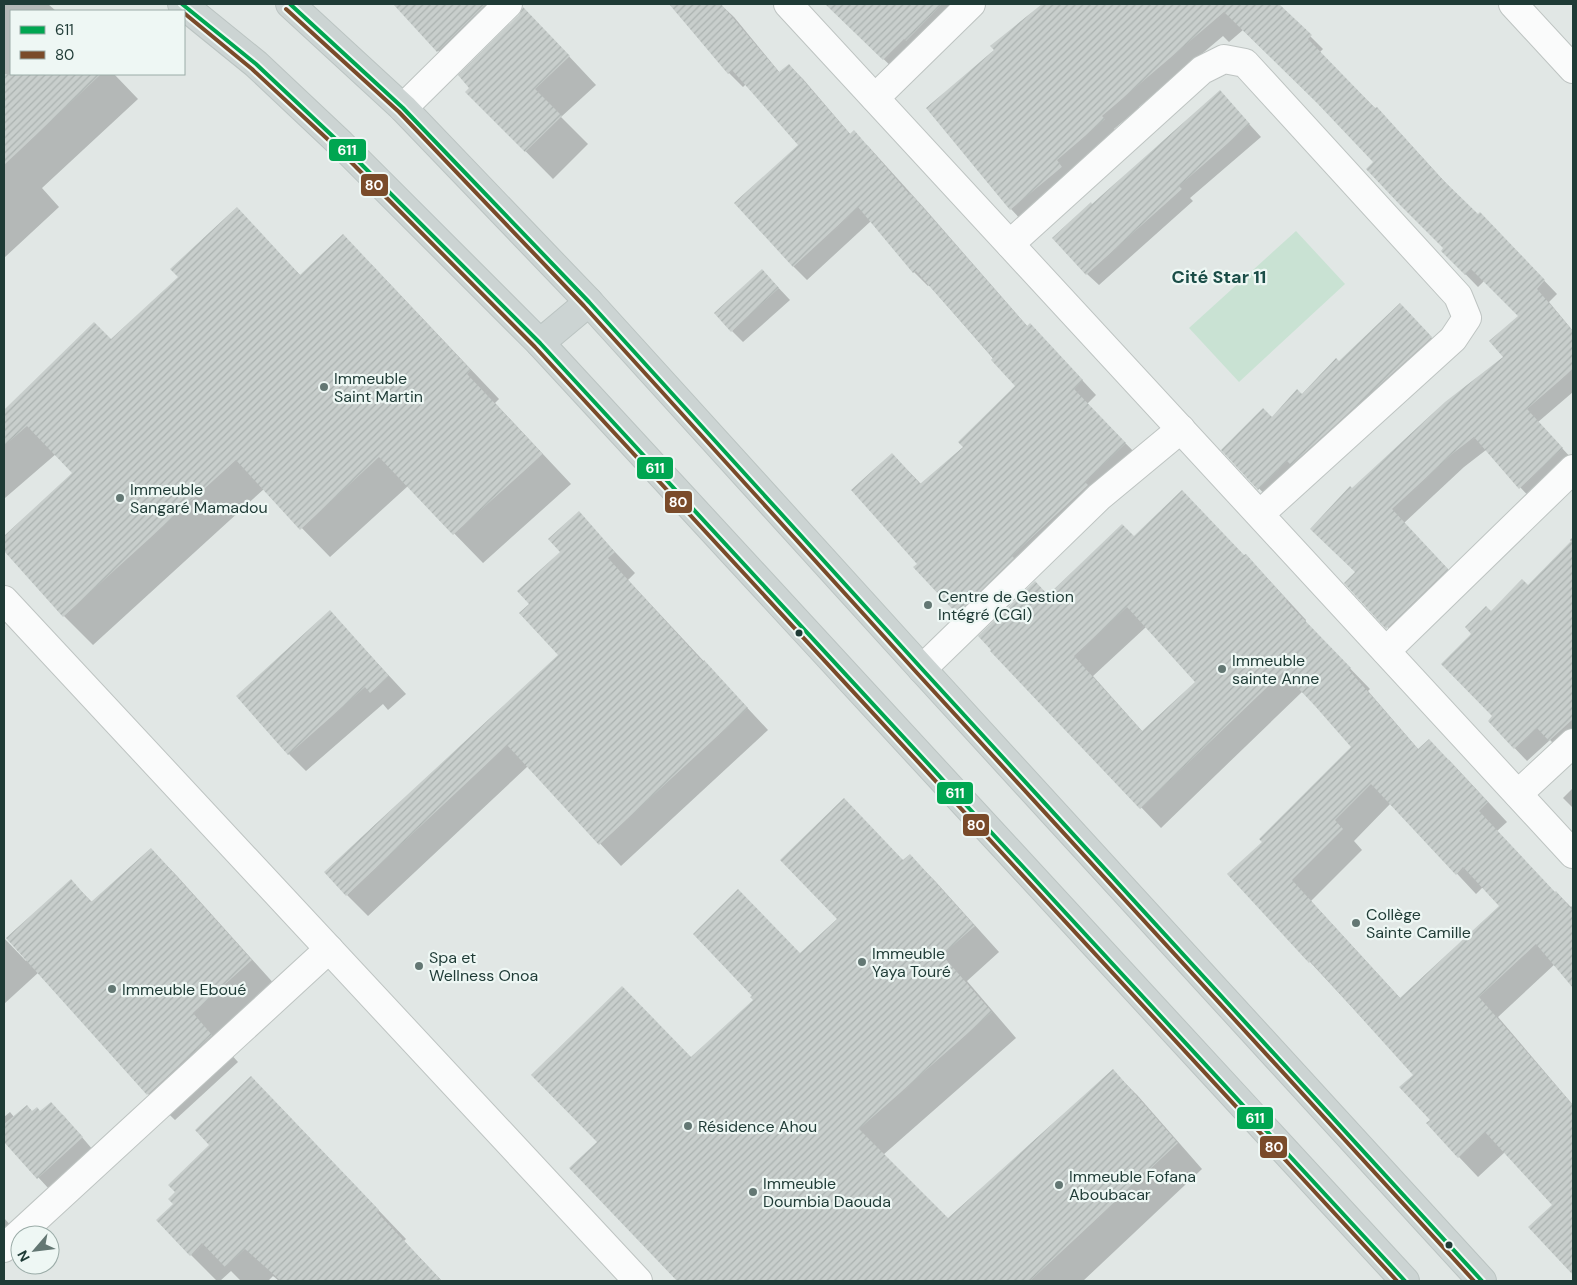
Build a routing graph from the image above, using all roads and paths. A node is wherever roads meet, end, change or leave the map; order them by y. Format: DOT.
graph roads {
  1 [pos="182,4"];
  2 [pos="290,4"];
  3 [pos="508,4"];
  4 [pos="788,4"];
  5 [pos="971,4"];
  6 [pos="1513,4"];
  7 [pos="1573,69"];
  8 [pos="874,98"];
  9 [pos="403,108"];
  10 [pos="1010,244"];
  11 [pos="589,302"];
  12 [pos="540,342"];
  13 [pos="1181,429"];
  14 [pos="1573,469"];
  15 [pos="1260,514"];
  16 [pos="4,600"];
  17 [pos="1386,651"];
  18 [pos="922,670"];
  19 [pos="1573,744"];
  20 [pos="1518,794"];
  21 [pos="1573,854"];
  22 [pos="329,949"];
  23 [pos="4,1248"];
  24 [pos="638,1281"];
  25 [pos="1405,1281"];
  26 [pos="1482,1281"];
  1 -- 12 [label="main road"];
  2 -- 9 [label="main road"];
  3 -- 9 [label="street"];
  4 -- 8 [label="street"];
  5 -- 8 [label="street"];
  6 -- 7 [label="street"];
  8 -- 10 [label="street"];
  9 -- 11 [label="main road"];
  10 -- 13 [label="street"];
  10 -- 15 [label="street"];
  11 -- 12 [label="main road"];
  11 -- 18 [label="main road"];
  12 -- 25 [label="main road"];
  13 -- 15 [label="street"];
  13 -- 18 [label="street"];
  14 -- 17 [label="street"];
  15 -- 17 [label="street"];
  16 -- 22 [label="street"];
  17 -- 20 [label="street"];
  18 -- 26 [label="main road"];
  19 -- 20 [label="street"];
  20 -- 21 [label="street"];
  22 -- 23 [label="street"];
  22 -- 24 [label="street"];
}
